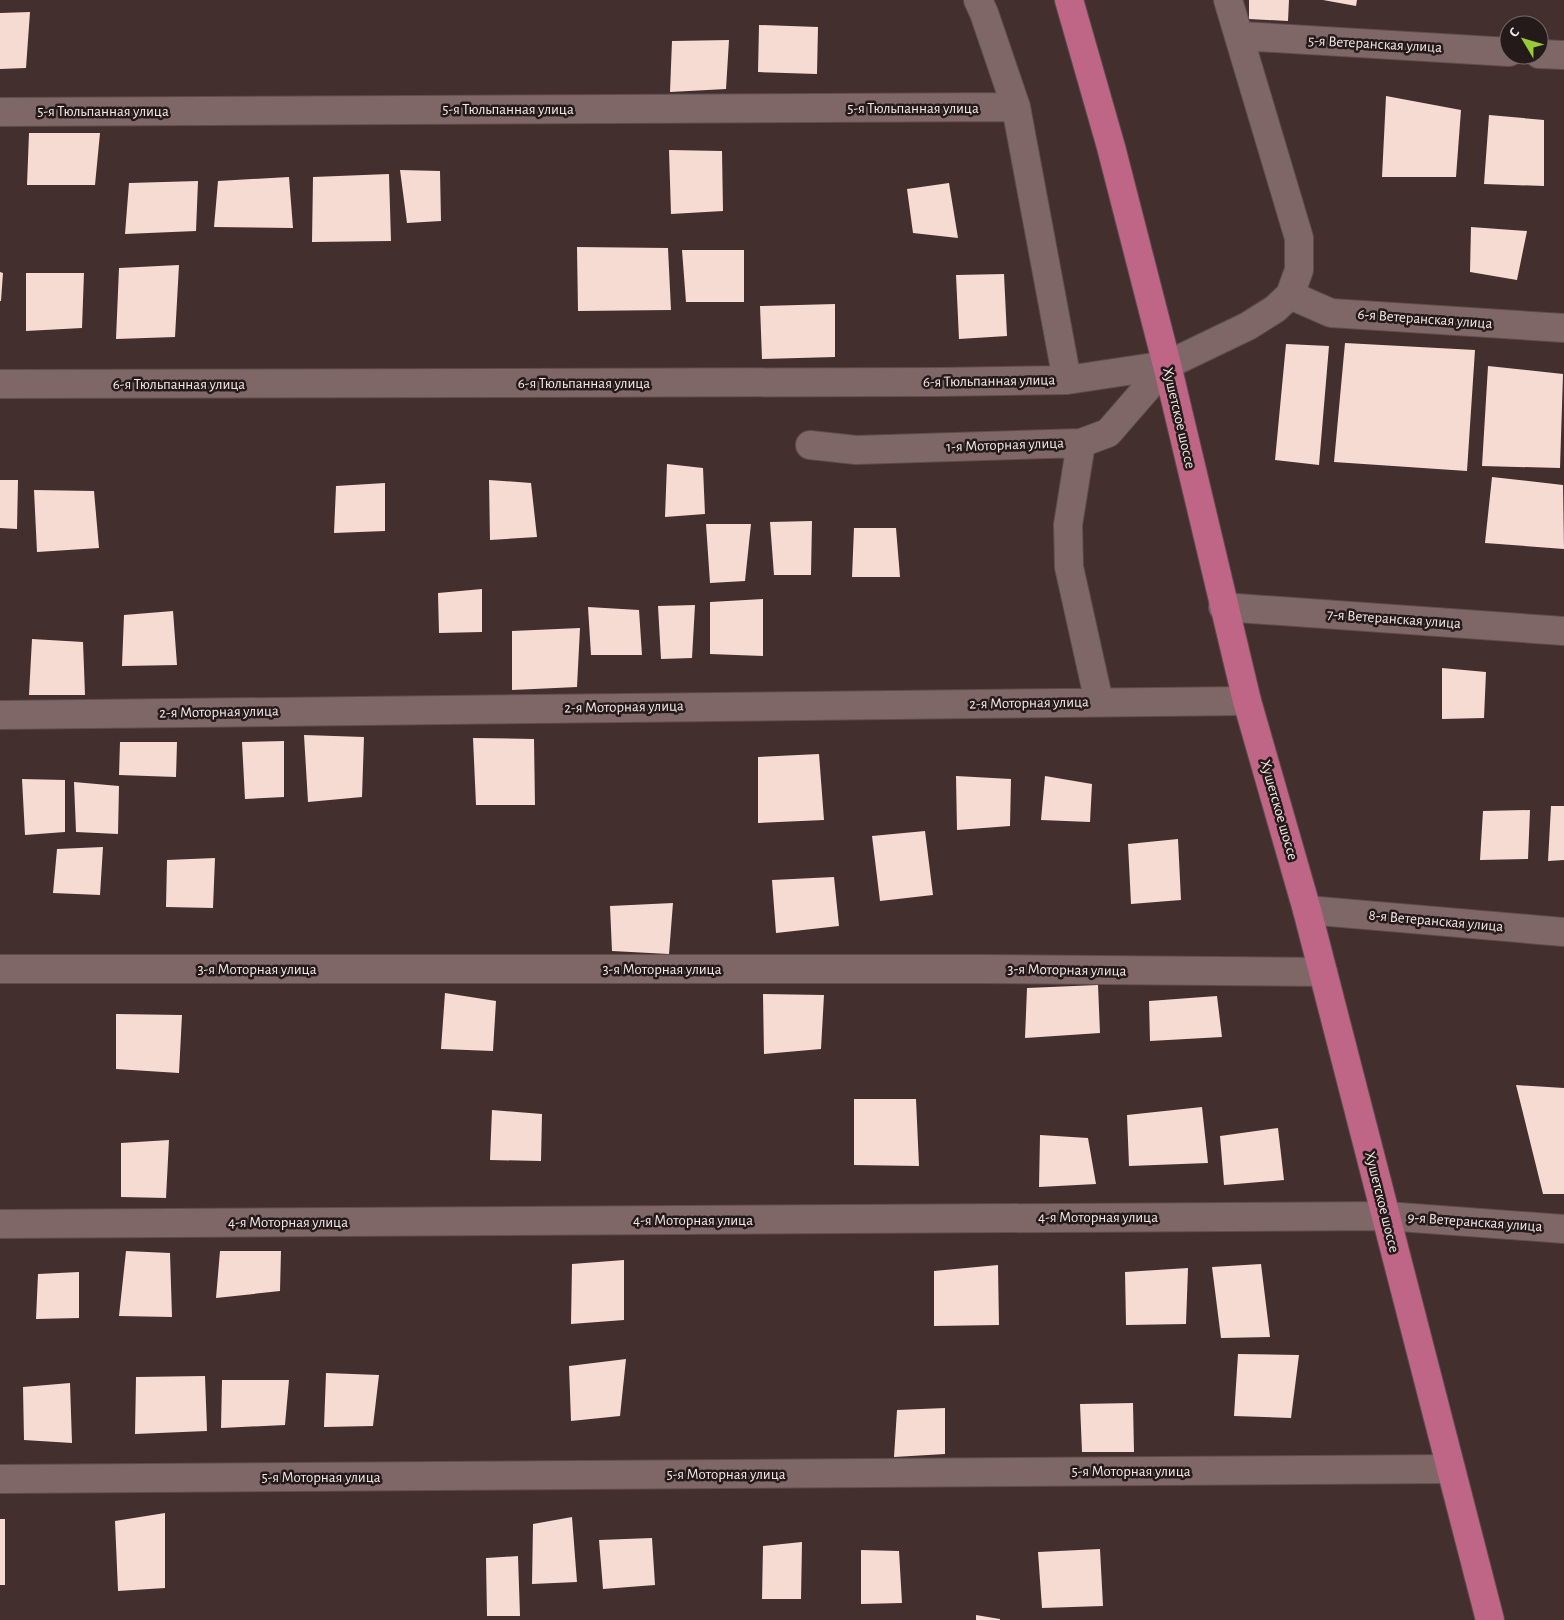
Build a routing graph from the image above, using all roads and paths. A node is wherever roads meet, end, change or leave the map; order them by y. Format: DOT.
graph roads {
  1 [pos="978,0"];
  2 [pos="1069,0"];
  3 [pos="1228,0"];
  4 [pos="1241,36"];
  5 [pos="1499,51"];
  6 [pos="1549,54"];
  7 [pos="1564,55"];
  8 [pos="1016,107"];
  9 [pos="0,112"];
  10 [pos="1290,295"];
  11 [pos="1564,328"];
  12 [pos="1167,365"];
  13 [pos="1067,380"];
  14 [pos="0,384"];
  15 [pos="1081,442"];
  16 [pos="810,445"];
  17 [pos="1223,607"];
  18 [pos="1564,631"];
  19 [pos="1247,701"];
  20 [pos="1099,702"];
  21 [pos="0,715"];
  22 [pos="1308,910"];
  23 [pos="1564,932"];
  24 [pos="0,969"];
  25 [pos="1323,972"];
  26 [pos="1386,1216"];
  27 [pos="0,1224"];
  28 [pos="1564,1229"];
  29 [pos="1451,1469"];
  30 [pos="0,1479"];
  31 [pos="1490,1620"];
  1 -- 8 [label="street"];
  2 -- 12 [label="main road, Хушетское шоссе"];
  3 -- 4 [label="street"];
  4 -- 5 [label="street, 5-я Ветеранская улица"];
  4 -- 10 [label="street"];
  6 -- 7 [label="street"];
  8 -- 9 [label="street, 5-я Тюльпанная улица"];
  8 -- 13 [label="street"];
  10 -- 11 [label="street, 6-я Ветеранская улица"];
  10 -- 12 [label="street"];
  12 -- 13 [label="street, 6-я Тюльпанная улица"];
  12 -- 15 [label="street, 1-я Моторная улица"];
  12 -- 17 [label="main road, Хушетское шоссе"];
  13 -- 14 [label="street, 6-я Тюльпанная улица"];
  15 -- 16 [label="street, 1-я Моторная улица"];
  15 -- 20 [label="street"];
  17 -- 18 [label="street, 7-я Ветеранская улица"];
  17 -- 19 [label="main road, Хушетское шоссе"];
  19 -- 20 [label="street, 2-я Моторная улица"];
  19 -- 22 [label="main road, Хушетское шоссе"];
  20 -- 21 [label="street, 2-я Моторная улица"];
  22 -- 23 [label="street, 8-я Ветеранская улица"];
  22 -- 25 [label="main road, Хушетское шоссе"];
  24 -- 25 [label="street, 3-я Моторная улица"];
  25 -- 26 [label="main road, Хушетское шоссе"];
  26 -- 27 [label="street, 4-я Моторная улица"];
  26 -- 28 [label="street, 9-я Ветеранская улица"];
  26 -- 29 [label="main road, Хушетское шоссе"];
  29 -- 30 [label="street, 5-я Моторная улица"];
  29 -- 31 [label="main road, Хушетское шоссе"];
}
